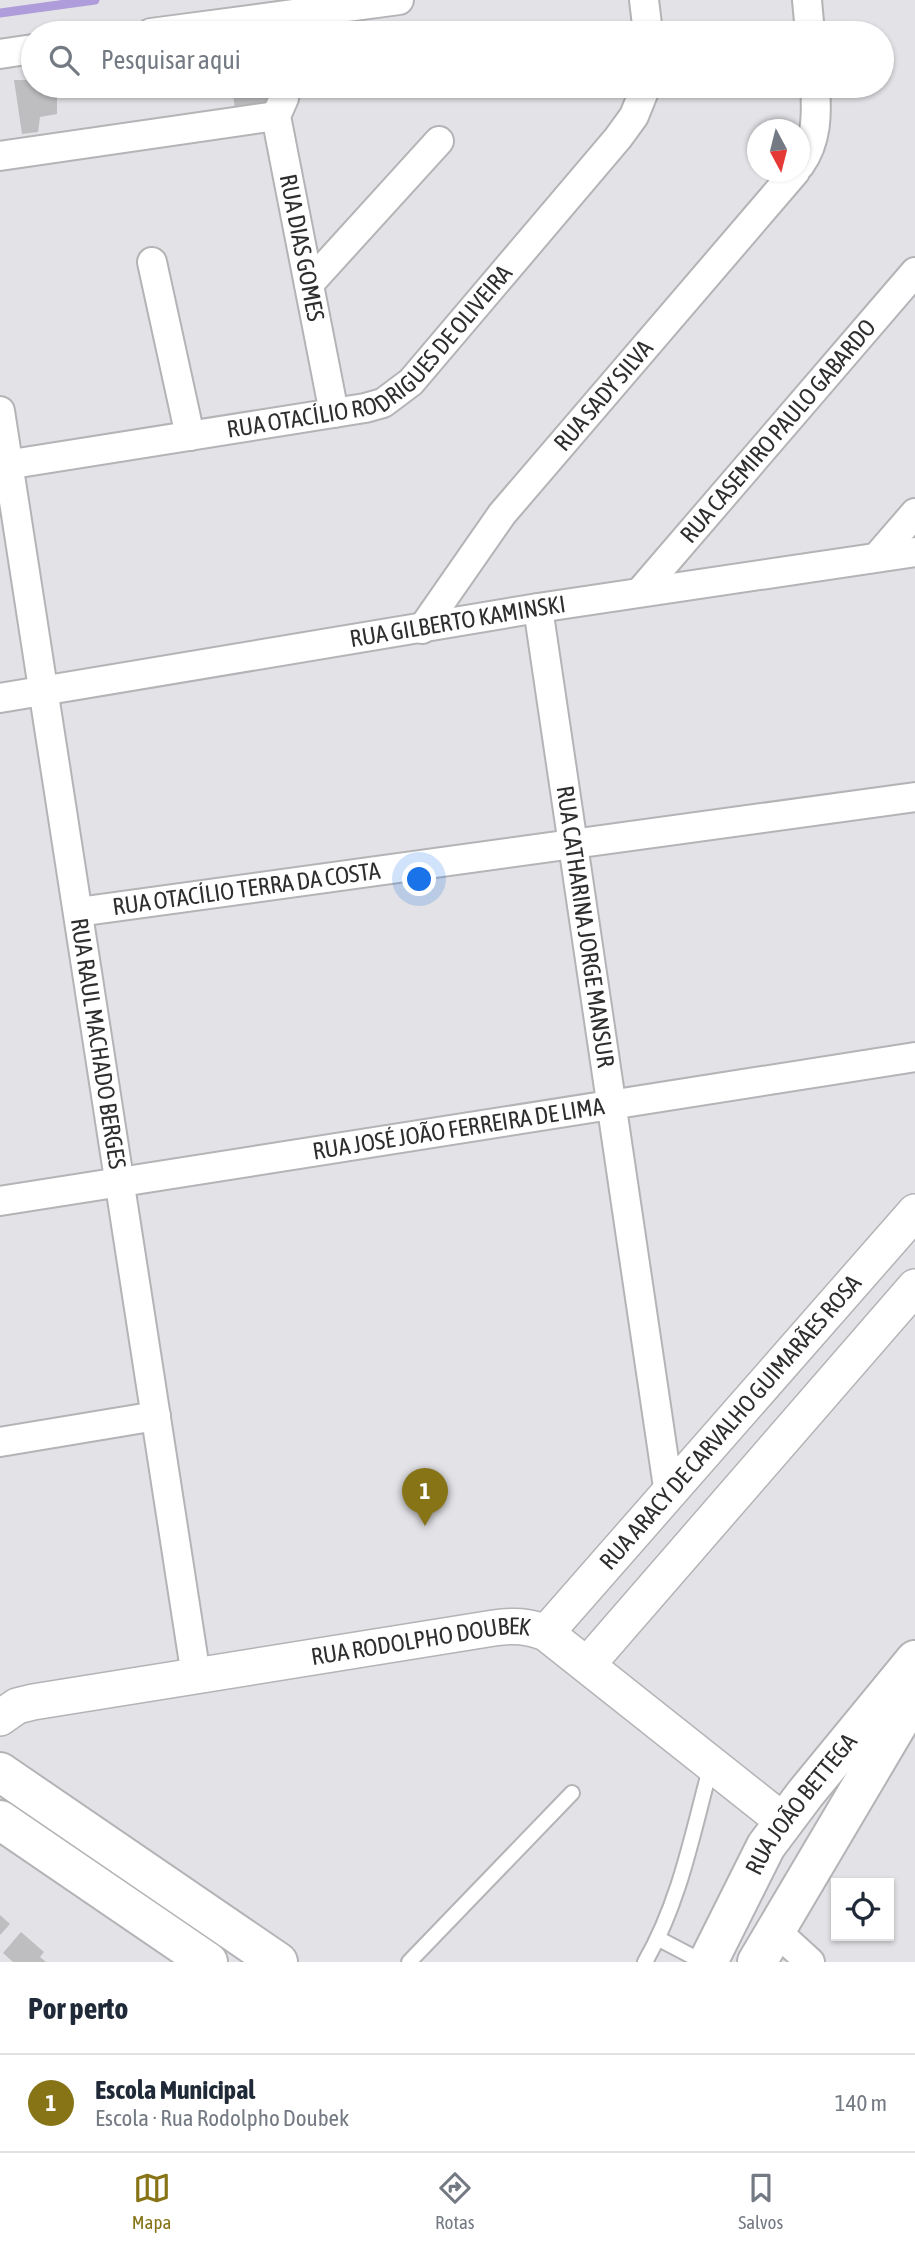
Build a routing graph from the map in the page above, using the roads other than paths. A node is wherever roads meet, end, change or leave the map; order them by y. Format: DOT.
graph roads {
  1 [pos="399,0"];
  2 [pos="645,0"];
  3 [pos="807,0"];
  4 [pos="297,21"];
  5 [pos="647,21"];
  6 [pos="809,21"];
  7 [pos="21,51"];
  8 [pos="0,54"];
  9 [pos="285,98"];
  10 [pos="641,98"];
  11 [pos="816,98"];
  12 [pos="276,116"];
  13 [pos="439,141"];
  14 [pos="810,144"];
  15 [pos="0,156"];
  16 [pos="786,182"];
  17 [pos="152,262"];
  18 [pos="915,272"];
  19 [pos="309,284"];
  20 [pos="0,411"];
  21 [pos="334,413"];
  22 [pos="190,436"];
  23 [pos="4,466"];
  24 [pos="915,513"];
  25 [pos="915,552"];
  26 [pos="877,557"];
  27 [pos="640,592"];
  28 [pos="537,608"];
  29 [pos="422,629"];
  30 [pos="44,691"];
  31 [pos="0,698"];
  32 [pos="915,797"];
  33 [pos="572,845"];
  34 [pos="78,912"];
  35 [pos="915,1056"];
  36 [pos="611,1105"];
  37 [pos="120,1182"];
  38 [pos="0,1202"];
  39 [pos="915,1212"];
  40 [pos="915,1287"];
  41 [pos="156,1416"];
  42 [pos="0,1442"];
  43 [pos="669,1494"];
  44 [pos="547,1633"];
  45 [pos="915,1660"];
  46 [pos="587,1665"];
  47 [pos="197,1676"];
  48 [pos="915,1695"];
  49 [pos="0,1717"];
  50 [pos="711,1764"];
  51 [pos="0,1772"];
  52 [pos="572,1793"];
  53 [pos="0,1820"];
  54 [pos="783,1821"];
  55 [pos="659,1938"];
  56 [pos="766,1946"];
  57 [pos="208,1962"];
  58 [pos="278,1962"];
  59 [pos="409,1962"];
  60 [pos="645,1962"];
  61 [pos="706,1962"];
  62 [pos="810,1962"];
  1 -- 4 [label="street"];
  2 -- 5 [label="street"];
  3 -- 6 [label="street"];
  7 -- 8 [label="street"];
  9 -- 12 [label="street, RUA DIAS GOMES"];
  10 -- 21 [label="street, RUA OTACÍLIO RODRIGUES DE OLIVEIRA"];
  11 -- 14 [label="street"];
  12 -- 15 [label="street"];
  12 -- 19 [label="street, RUA DIAS GOMES"];
  13 -- 19 [label="street"];
  16 -- 29 [label="street, RUA SADY SILVA"];
  17 -- 22 [label="street"];
  18 -- 27 [label="street, RUA CASEMIRO PAULO GABARDO"];
  19 -- 21 [label="street, RUA DIAS GOMES"];
  20 -- 23 [label="street, RUA RAUL MACHADO BERGES"];
  21 -- 22 [label="street, RUA OTACÍLIO RODRIGUES DE OLIVEIRA"];
  22 -- 23 [label="street, RUA OTACÍLIO RODRIGUES DE OLIVEIRA"];
  23 -- 30 [label="street, RUA RAUL MACHADO BERGES"];
  24 -- 26 [label="street"];
  25 -- 26 [label="street, RUA GILBERTO KAMINSKI"];
  26 -- 27 [label="street, RUA GILBERTO KAMINSKI"];
  27 -- 28 [label="street, RUA GILBERTO KAMINSKI"];
  28 -- 29 [label="street, RUA GILBERTO KAMINSKI"];
  28 -- 33 [label="street, RUA CATHARINA JORGE MANSUR"];
  29 -- 30 [label="street, RUA GILBERTO KAMINSKI"];
  30 -- 31 [label="street, RUA GILBERTO KAMINSKI"];
  30 -- 34 [label="street, RUA RAUL MACHADO BERGES"];
  32 -- 33 [label="street, RUA OTACÍLIO TERRA DA COSTA"];
  33 -- 34 [label="street, RUA OTACÍLIO TERRA DA COSTA"];
  33 -- 36 [label="street, RUA CATHARINA JORGE MANSUR"];
  34 -- 37 [label="street, RUA RAUL MACHADO BERGES"];
  35 -- 36 [label="street, RUA JOSÉ JOÃO FERREIRA DE LIMA"];
  36 -- 37 [label="street, RUA JOSÉ JOÃO FERREIRA DE LIMA"];
  36 -- 43 [label="street, RUA CATHARINA JORGE MANSUR"];
  37 -- 38 [label="street, RUA JOSÉ JOÃO FERREIRA DE LIMA"];
  37 -- 41 [label="street, RUA RAUL MACHADO BERGES"];
  39 -- 43 [label="street, RUA ARACY DE CARVALHO GUIMARÃES ROSA"];
  40 -- 46 [label="street, RUA ARACY DE CARVALHO GUIMARÃES ROSA"];
  41 -- 42 [label="street"];
  41 -- 47 [label="street, RUA RAUL MACHADO BERGES"];
  43 -- 44 [label="street, RUA ARACY DE CARVALHO GUIMARÃES ROSA"];
  44 -- 46 [label="street, RUA RODOLPHO DOUBEK"];
  44 -- 47 [label="street, RUA RODOLPHO DOUBEK"];
  45 -- 54 [label="main road, RUA JOÃO BETTEGA"];
  46 -- 50 [label="street, RUA RODOLPHO DOUBEK"];
  47 -- 49 [label="street, RUA RODOLPHO DOUBEK"];
  48 -- 56 [label="main road, RUA JOÃO BETTEGA"];
  50 -- 54 [label="street, RUA RODOLPHO DOUBEK"];
  50 -- 55 [label="lane"];
  51 -- 58 [label="main road"];
  52 -- 59 [label="lane"];
  53 -- 57 [label="main road"];
  54 -- 61 [label="main road, RUA JOÃO BETTEGA"];
  55 -- 60 [label="lane"];
  55 -- 61 [label="lane"];
  56 -- 62 [label="street"];
}
